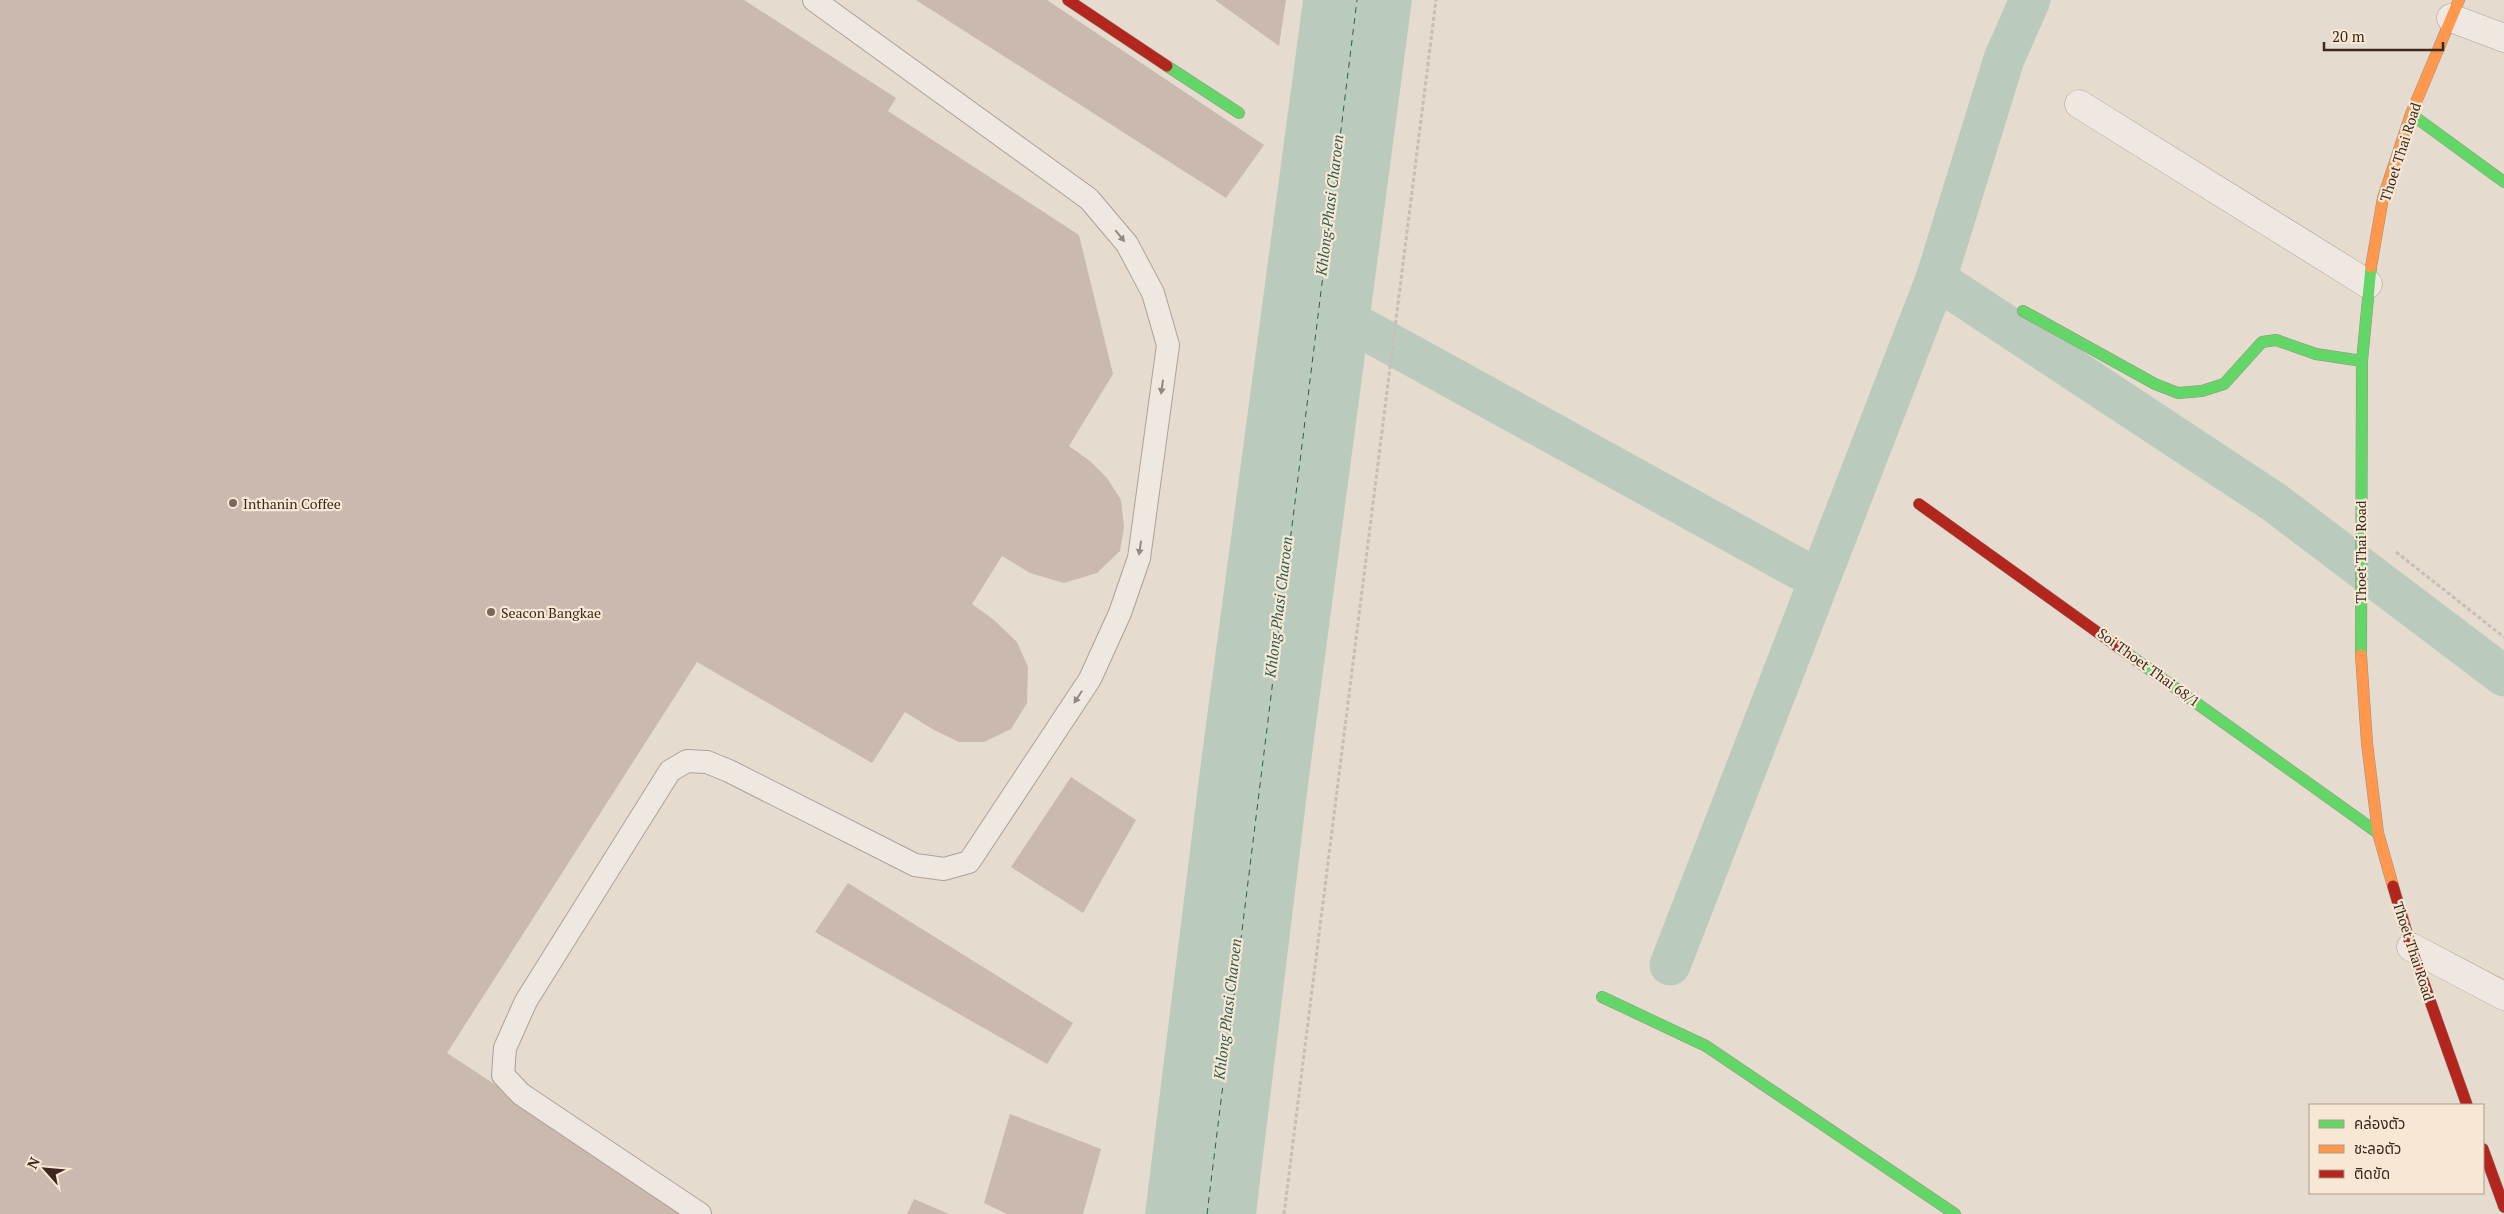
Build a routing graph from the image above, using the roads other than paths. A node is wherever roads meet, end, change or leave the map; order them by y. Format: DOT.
graph roads {
  1 [pos="814,0"];
  2 [pos="1068,0"];
  3 [pos="2455,9"];
  4 [pos="2504,38"];
  5 [pos="2079,104"];
  6 [pos="1239,113"];
  7 [pos="2411,114"];
  8 [pos="2504,182"];
  9 [pos="2368,284"];
  10 [pos="2023,311"];
  11 [pos="2362,360"];
  12 [pos="1919,504"];
  13 [pos="2378,833"];
  14 [pos="2412,947"];
  15 [pos="2504,996"];
  16 [pos="1602,997"];
  17 [pos="2467,1104"];
  18 [pos="2484,1152"];
  19 [pos="2504,1207"];
  20 [pos="700,1214"];
  21 [pos="1955,1214"];
  1 -- 20 [label="lane, one-way"];
  2 -- 6 [label="street"];
  3 -- 4 [label="street"];
  3 -- 7 [label="street, Thoet Thai Road"];
  5 -- 9 [label="street"];
  7 -- 8 [label="street"];
  7 -- 9 [label="street, Thoet Thai Road"];
  9 -- 11 [label="street, Thoet Thai Road"];
  10 -- 11 [label="street"];
  11 -- 13 [label="street, Thoet Thai Road"];
  12 -- 13 [label="street, Soi Thoet Thai 68/1"];
  13 -- 14 [label="street, Thoet Thai Road"];
  14 -- 15 [label="street"];
  14 -- 17 [label="street, Thoet Thai Road"];
  16 -- 21 [label="street"];
  18 -- 19 [label="street"];
}
